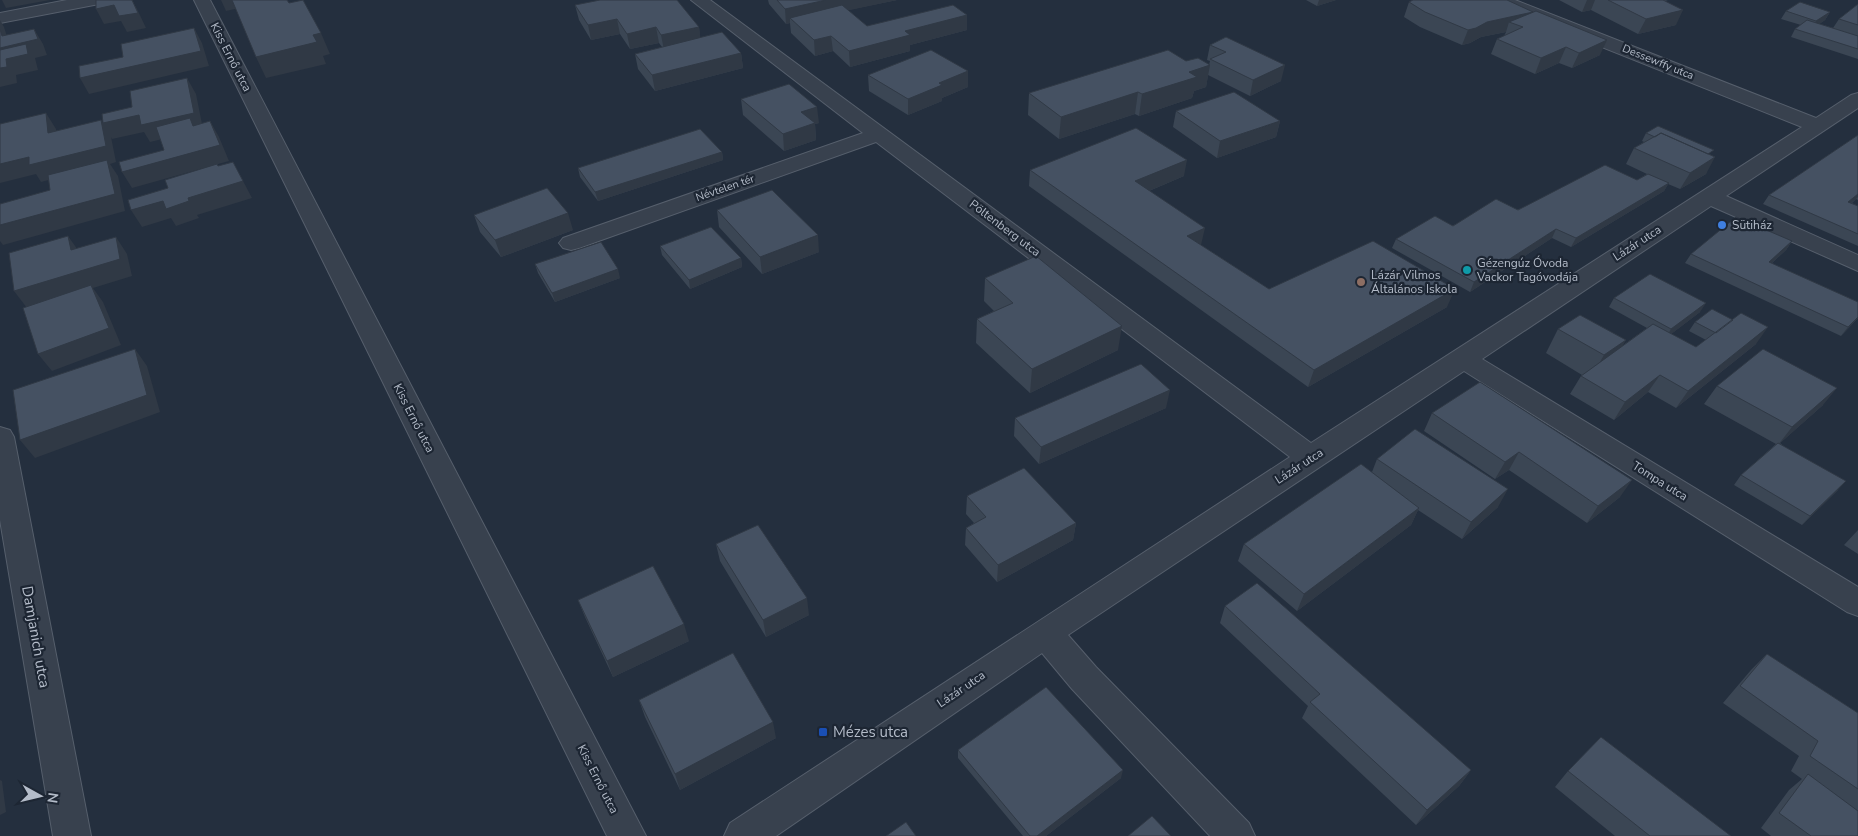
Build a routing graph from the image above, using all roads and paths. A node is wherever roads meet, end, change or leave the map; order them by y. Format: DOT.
graph roads {
  1 [pos="94,0"];
  2 [pos="202,0"];
  3 [pos="699,0"];
  4 [pos="1500,0"];
  5 [pos="0,18"];
  6 [pos="1858,99"];
  7 [pos="1816,125"];
  8 [pos="880,134"];
  9 [pos="1708,196"];
  10 [pos="570,243"];
  11 [pos="1858,264"];
  12 [pos="1462,358"];
  13 [pos="0,438"];
  14 [pos="1311,458"];
  15 [pos="1858,603"];
  16 [pos="1045,633"];
  17 [pos="72,836"];
  18 [pos="627,836"];
  19 [pos="743,836"];
  20 [pos="1236,836"];
  1 -- 5 [label="street"];
  2 -- 18 [label="street, Kiss Ernő utca"];
  3 -- 8 [label="street, Pöltenberg utca"];
  4 -- 7 [label="street, Dessewffy utca"];
  6 -- 7 [label="street, Lázár utca"];
  7 -- 9 [label="street, Lázár utca"];
  8 -- 10 [label="street, Névtelen tér"];
  8 -- 14 [label="street, Pöltenberg utca"];
  9 -- 11 [label="street"];
  9 -- 12 [label="street, Lázár utca"];
  12 -- 14 [label="street, Lázár utca"];
  12 -- 15 [label="street, Tompa utca"];
  13 -- 17 [label="street, Damjanich utca"];
  14 -- 16 [label="street, Lázár utca"];
  16 -- 19 [label="street, Lázár utca"];
  16 -- 20 [label="street"];
}
